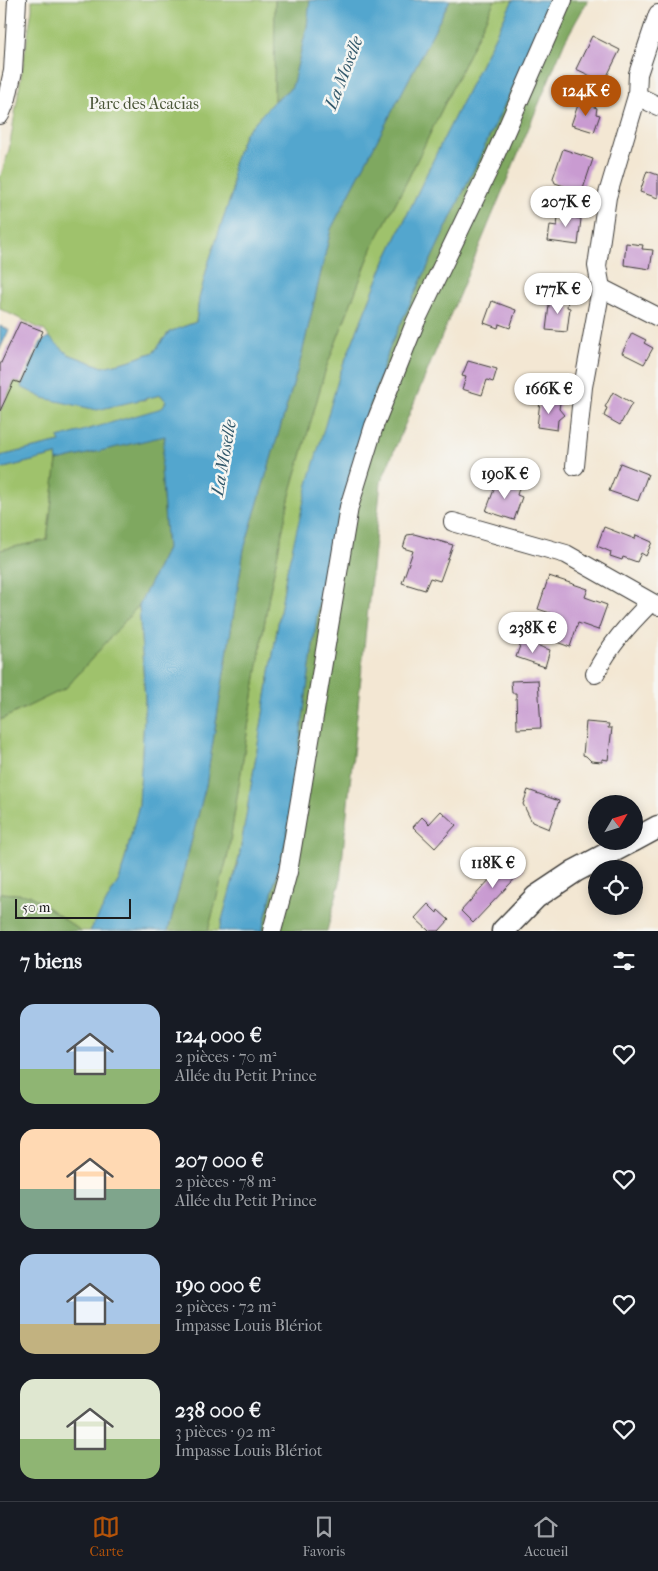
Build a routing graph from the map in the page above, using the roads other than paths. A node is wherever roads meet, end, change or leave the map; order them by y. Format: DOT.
graph roads {
  1 [pos="17,0"];
  2 [pos="563,0"];
  3 [pos="658,14"];
  4 [pos="7,34"];
  5 [pos="637,96"];
  6 [pos="658,106"];
  7 [pos="0,115"];
  8 [pos="601,288"];
  9 [pos="658,317"];
  10 [pos="575,466"];
  11 [pos="453,522"];
  12 [pos="654,604"];
  13 [pos="595,674"];
  14 [pos="658,827"];
  15 [pos="643,835"];
  16 [pos="616,850"];
  17 [pos="272,931"];
  18 [pos="503,931"];
  1 -- 4 [label="street"];
  2 -- 17 [label="street"];
  3 -- 5 [label="street"];
  4 -- 7 [label="street"];
  5 -- 6 [label="street"];
  5 -- 8 [label="street"];
  8 -- 9 [label="street"];
  8 -- 10 [label="street"];
  11 -- 12 [label="street"];
  12 -- 13 [label="street"];
  14 -- 15 [label="street"];
  16 -- 18 [label="street"];
}
